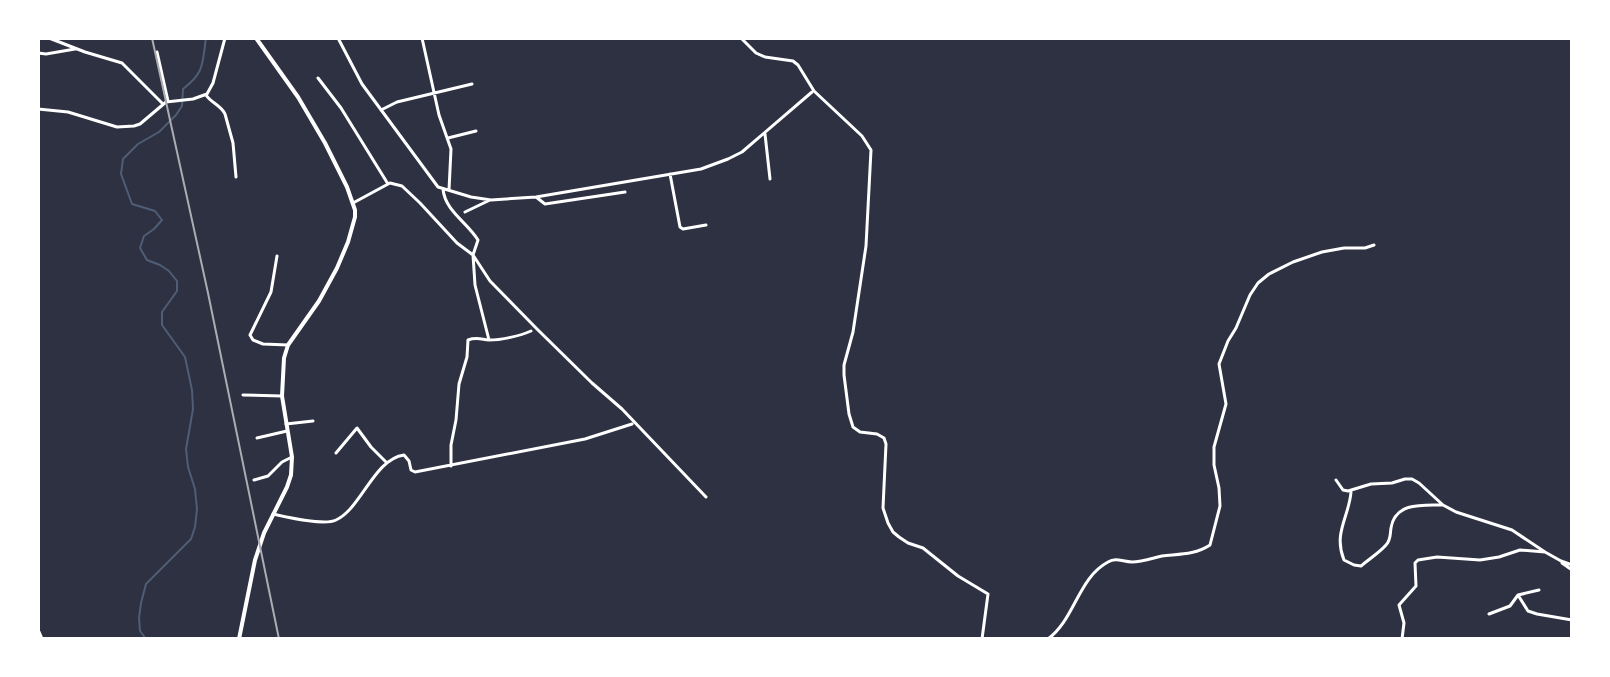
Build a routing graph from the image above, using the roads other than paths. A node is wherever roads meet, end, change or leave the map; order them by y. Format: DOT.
graph roads {
  1 [pos="49,38"];
  2 [pos="225,38"];
  3 [pos="256,38"];
  4 [pos="338,38"];
  5 [pos="422,38"];
  6 [pos="741,38"];
  7 [pos="75,49"];
  8 [pos="157,52"];
  9 [pos="38,53"];
  10 [pos="318,78"];
  11 [pos="472,84"];
  12 [pos="814,91"];
  13 [pos="435,92"];
  14 [pos="206,95"];
  15 [pos="166,103"];
  16 [pos="38,109"];
  17 [pos="381,110"];
  18 [pos="476,131"];
  19 [pos="765,134"];
  20 [pos="448,138"];
  21 [pos="670,174"];
  22 [pos="236,177"];
  23 [pos="770,179"];
  24 [pos="388,184"];
  25 [pos="443,189"];
  26 [pos="449,190"];
  27 [pos="625,192"];
  28 [pos="536,197"];
  29 [pos="491,200"];
  30 [pos="353,203"];
  31 [pos="465,212"];
  32 [pos="706,225"];
  33 [pos="1374,245"];
  34 [pos="473,255"];
  35 [pos="277,256"];
  36 [pos="531,331"];
  37 [pos="489,340"];
  38 [pos="288,345"];
  39 [pos="243,395"];
  40 [pos="282,396"];
  41 [pos="313,421"];
  42 [pos="286,424"];
  43 [pos="634,424"];
  44 [pos="287,431"];
  45 [pos="257,438"];
  46 [pos="336,453"];
  47 [pos="292,457"];
  48 [pos="387,463"];
  49 [pos="451,466"];
  50 [pos="254,480"];
  51 [pos="1336,480"];
  52 [pos="1351,491"];
  53 [pos="706,497"];
  54 [pos="1443,505"];
  55 [pos="273,514"];
  56 [pos="1545,552"];
  57 [pos="1561,561"];
  58 [pos="1572,565"];
  59 [pos="1572,570"];
  60 [pos="1539,590"];
  61 [pos="1518,595"];
  62 [pos="1489,614"];
  63 [pos="1572,620"];
  64 [pos="38,632"];
  65 [pos="41,639"];
  66 [pos="239,639"];
  67 [pos="982,639"];
  68 [pos="1048,639"];
  69 [pos="1402,639"];
  1 -- 7 [label="street"];
  2 -- 14 [label="street"];
  3 -- 30 [label="highway"];
  4 -- 17 [label="street"];
  5 -- 13 [label="street"];
  6 -- 12 [label="street"];
  7 -- 9 [label="street"];
  7 -- 15 [label="street"];
  8 -- 15 [label="street"];
  10 -- 24 [label="street"];
  11 -- 13 [label="street"];
  12 -- 19 [label="street"];
  12 -- 67 [label="street"];
  13 -- 17 [label="street"];
  13 -- 20 [label="street"];
  14 -- 15 [label="street"];
  14 -- 22 [label="street"];
  15 -- 16 [label="street"];
  17 -- 25 [label="street"];
  18 -- 20 [label="street"];
  19 -- 21 [label="street"];
  19 -- 23 [label="street"];
  20 -- 26 [label="street"];
  21 -- 28 [label="street"];
  21 -- 32 [label="street"];
  24 -- 30 [label="street"];
  24 -- 34 [label="street"];
  25 -- 26 [label="street"];
  25 -- 34 [label="street"];
  26 -- 29 [label="street"];
  27 -- 28 [label="street"];
  28 -- 29 [label="street"];
  29 -- 31 [label="street"];
  30 -- 38 [label="highway"];
  33 -- 68 [label="street"];
  34 -- 37 [label="street"];
  34 -- 43 [label="street"];
  35 -- 38 [label="street"];
  36 -- 37 [label="street"];
  37 -- 49 [label="street"];
  38 -- 40 [label="highway"];
  39 -- 40 [label="street"];
  40 -- 42 [label="highway"];
  41 -- 42 [label="street"];
  42 -- 44 [label="highway"];
  43 -- 49 [label="street"];
  43 -- 53 [label="street"];
  44 -- 45 [label="street"];
  44 -- 47 [label="highway"];
  46 -- 48 [label="street"];
  47 -- 50 [label="street"];
  47 -- 55 [label="highway"];
  48 -- 49 [label="street"];
  48 -- 55 [label="street"];
  51 -- 52 [label="street"];
  52 -- 54 [label="street"];
  52 -- 54 [label="street"];
  54 -- 56 [label="street"];
  55 -- 66 [label="highway"];
  56 -- 57 [label="street"];
  56 -- 69 [label="street"];
  57 -- 58 [label="street"];
  57 -- 59 [label="street"];
  60 -- 61 [label="street"];
  61 -- 62 [label="street"];
  61 -- 63 [label="street"];
  64 -- 65 [label="highway"];
}
